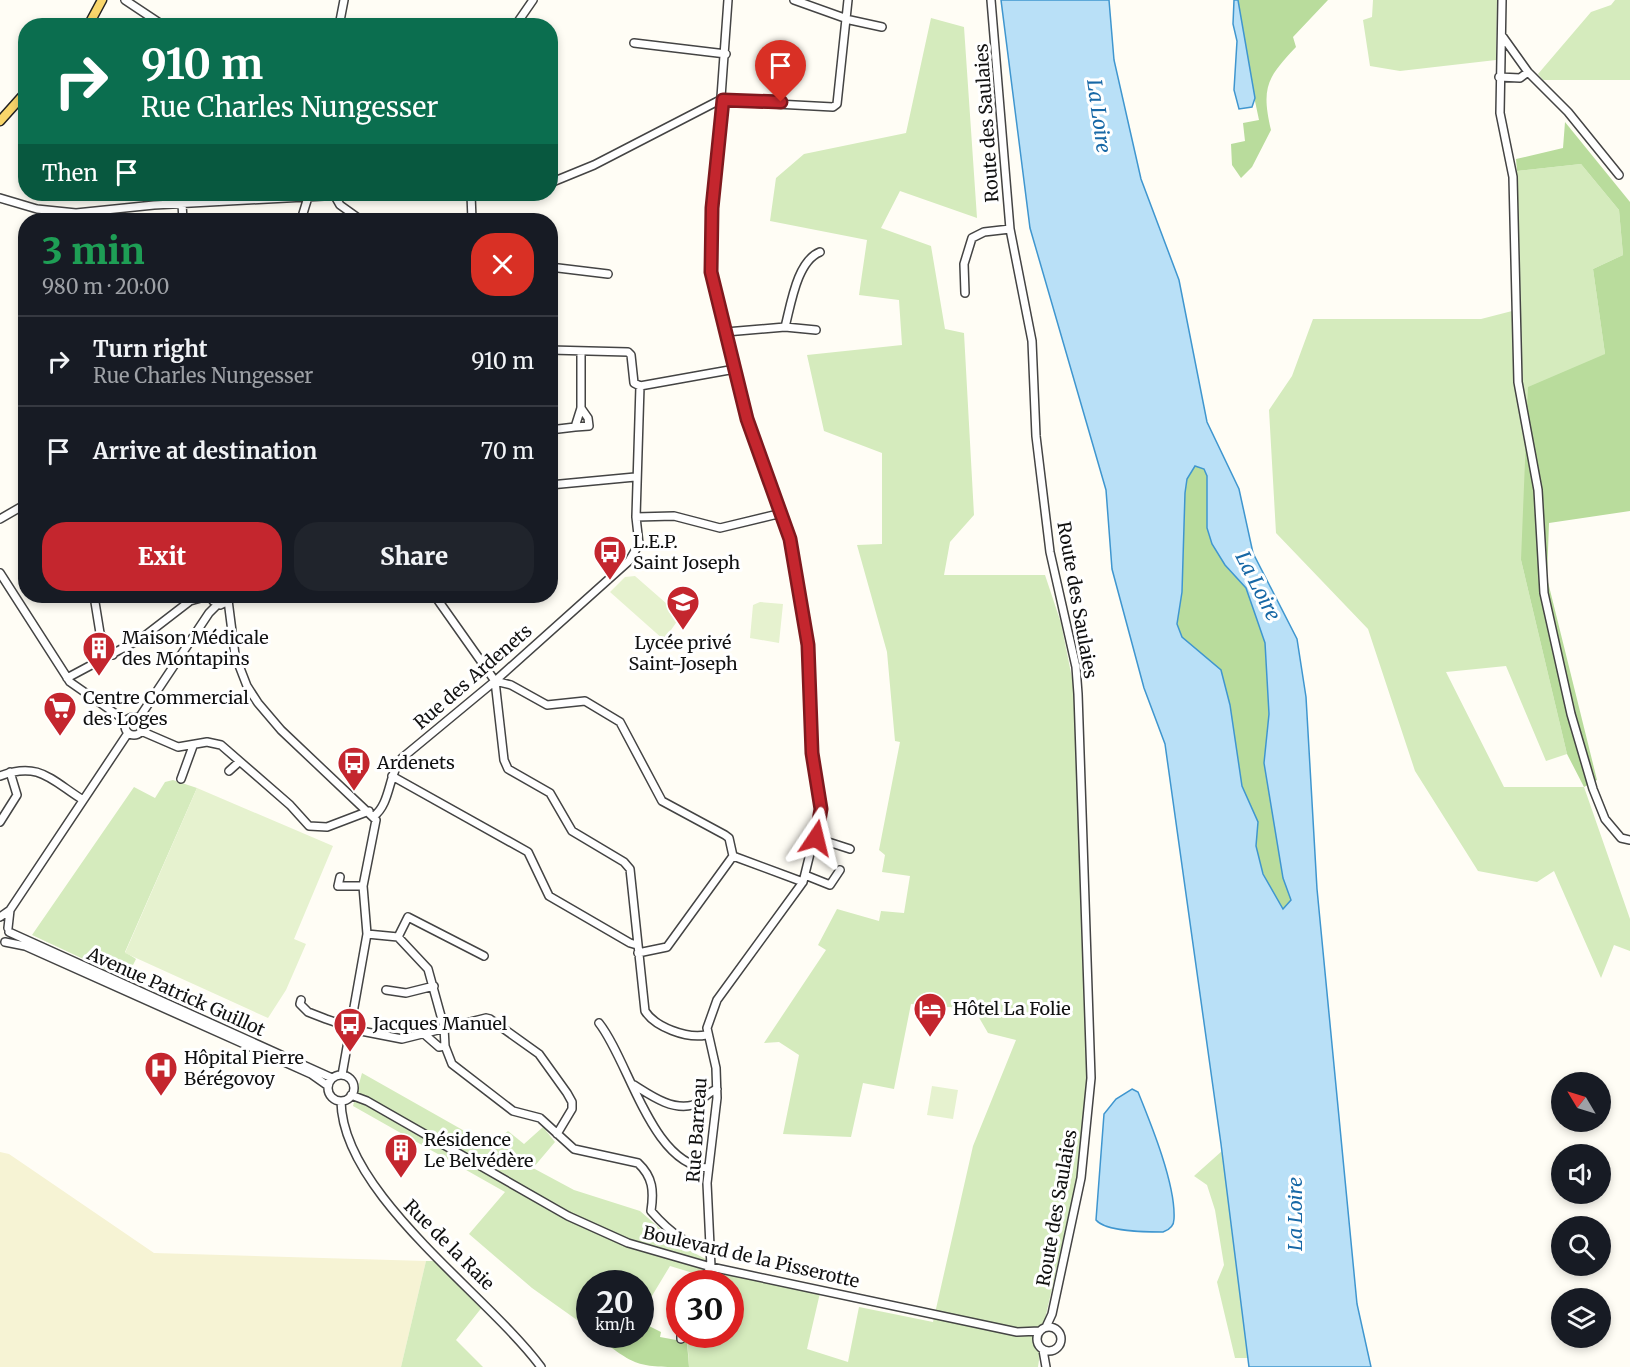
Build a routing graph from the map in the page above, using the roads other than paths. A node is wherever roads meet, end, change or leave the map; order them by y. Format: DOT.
graph roads {
  1 [pos="102,0"];
  2 [pos="125,0"];
  3 [pos="344,0"];
  4 [pos="532,0"];
  5 [pos="728,0"];
  6 [pos="794,0"];
  7 [pos="848,0"];
  8 [pos="991,0"];
  9 [pos="1502,0"];
  10 [pos="93,18"];
  11 [pos="152,18"];
  12 [pos="341,18"];
  13 [pos="520,18"];
  14 [pos="846,18"];
  15 [pos="882,27"];
  16 [pos="1503,37"];
  17 [pos="634,43"];
  18 [pos="726,54"];
  19 [pos="1528,72"];
  20 [pos="1499,77"];
  21 [pos="723,100"];
  22 [pos="18,102"];
  23 [pos="0,121"];
  24 [pos="1619,175"];
  25 [pos="558,180"];
  26 [pos="0,198"];
  27 [pos="230,201"];
  28 [pos="338,201"];
  29 [pos="182,204"];
  30 [pos="183,213"];
  31 [pos="351,213"];
  32 [pos="1011,229"];
  33 [pos="820,252"];
  34 [pos="558,268"];
  35 [pos="608,274"];
  36 [pos="965,293"];
  37 [pos="785,327"];
  38 [pos="816,330"];
  39 [pos="726,332"];
  40 [pos="558,350"];
  41 [pos="581,351"];
  42 [pos="735,369"];
  43 [pos="640,386"];
  44 [pos="580,408"];
  45 [pos="576,428"];
  46 [pos="558,429"];
  47 [pos="635,477"];
  48 [pos="558,484"];
  49 [pos="18,509"];
  50 [pos="782,513"];
  51 [pos="636,517"];
  52 [pos="0,519"];
  53 [pos="0,573"];
  54 [pos="18,601"];
  55 [pos="19,603"];
  56 [pos="95,603"];
  57 [pos="187,603"];
  58 [pos="215,603"];
  59 [pos="221,603"];
  60 [pos="440,603"];
  61 [pos="209,613"];
  62 [pos="230,614"];
  63 [pos="113,655"];
  64 [pos="69,680"];
  65 [pos="495,681"];
  66 [pos="139,718"];
  67 [pos="126,721"];
  68 [pos="141,731"];
  69 [pos="128,733"];
  70 [pos="193,746"];
  71 [pos="239,762"];
  72 [pos="230,771"];
  73 [pos="10,772"];
  74 [pos="0,776"];
  75 [pos="392,776"];
  76 [pos="181,779"];
  77 [pos="83,800"];
  78 [pos="372,813"];
  79 [pos="0,822"];
  80 [pos="816,838"];
  81 [pos="1630,840"];
  82 [pos="850,849"];
  83 [pos="733,856"];
  84 [pos="840,870"];
  85 [pos="340,878"];
  86 [pos="804,878"];
  87 [pos="363,886"];
  88 [pos="10,910"];
  89 [pos="0,919"];
  90 [pos="8,930"];
  91 [pos="367,934"];
  92 [pos="398,937"];
  93 [pos="2,943"];
  94 [pos="638,949"];
  95 [pos="484,956"];
  96 [pos="434,986"];
  97 [pos="386,990"];
  98 [pos="301,1000"];
  99 [pos="599,1023"];
  100 [pos="352,1027"];
  101 [pos="444,1027"];
  102 [pos="423,1033"];
  103 [pos="706,1035"];
  104 [pos="445,1046"];
  105 [pos="342,1075"];
  106 [pos="332,1078"];
  107 [pos="632,1084"];
  108 [pos="328,1086"];
  109 [pos="717,1089"];
  110 [pos="352,1092"];
  111 [pos="341,1101"];
  112 [pos="557,1134"];
  113 [pos="708,1168"];
  114 [pos="711,1247"];
  115 [pos="711,1267"];
  116 [pos="709,1270"];
  117 [pos="1052,1314"];
  118 [pos="1043,1329"];
  119 [pos="1055,1329"];
  120 [pos="1017,1332"];
  121 [pos="1037,1343"];
  122 [pos="1043,1350"];
  123 [pos="1053,1351"];
  124 [pos="541,1367"];
  125 [pos="1046,1367"];
  1 -- 10 [label="main road"];
  2 -- 11 [label="street"];
  3 -- 12 [label="street"];
  4 -- 13 [label="street"];
  5 -- 18 [label="street"];
  6 -- 14 [label="street"];
  7 -- 14 [label="street"];
  8 -- 32 [label="street, Route des Saulaies"];
  9 -- 16 [label="street"];
  14 -- 15 [label="street"];
  14 -- 21 [label="street"];
  16 -- 19 [label="street"];
  16 -- 20 [label="street"];
  17 -- 18 [label="street"];
  18 -- 21 [label="street"];
  19 -- 20 [label="street"];
  19 -- 24 [label="street"];
  20 -- 81 [label="street"];
  21 -- 25 [label="street"];
  21 -- 39 [label="street"];
  22 -- 23 [label="main road"];
  26 -- 29 [label="street"];
  27 -- 29 [label="street"];
  28 -- 31 [label="street"];
  29 -- 30 [label="street"];
  32 -- 36 [label="street"];
  32 -- 117 [label="street, Route des Saulaies"];
  33 -- 37 [label="street"];
  34 -- 35 [label="street"];
  37 -- 38 [label="street"];
  37 -- 39 [label="street"];
  39 -- 42 [label="street"];
  40 -- 41 [label="street"];
  41 -- 43 [label="street, Rue des Ardenets"];
  41 -- 44 [label="street"];
  42 -- 43 [label="street"];
  42 -- 50 [label="street"];
  43 -- 47 [label="street, Rue des Ardenets"];
  44 -- 45 [label="street"];
  44 -- 45 [label="street"];
  45 -- 46 [label="street"];
  47 -- 48 [label="street"];
  47 -- 51 [label="street, Rue des Ardenets"];
  49 -- 52 [label="street"];
  50 -- 51 [label="street"];
  50 -- 80 [label="street"];
  51 -- 65 [label="street, Rue des Ardenets"];
  53 -- 54 [label="street"];
  55 -- 64 [label="street"];
  56 -- 63 [label="street"];
  57 -- 63 [label="street"];
  58 -- 61 [label="street"];
  59 -- 62 [label="street"];
  60 -- 65 [label="street"];
  61 -- 62 [label="street"];
  61 -- 66 [label="street"];
  62 -- 78 [label="street"];
  63 -- 64 [label="street"];
  64 -- 67 [label="street"];
  65 -- 75 [label="street, Rue des Ardenets"];
  65 -- 83 [label="street"];
  65 -- 94 [label="street"];
  66 -- 67 [label="street"];
  66 -- 68 [label="street"];
  67 -- 69 [label="street"];
  68 -- 69 [label="street"];
  68 -- 70 [label="street"];
  69 -- 77 [label="street"];
  70 -- 71 [label="street"];
  70 -- 76 [label="street"];
  71 -- 72 [label="street"];
  71 -- 78 [label="street"];
  73 -- 74 [label="street"];
  73 -- 77 [label="street"];
  73 -- 79 [label="street"];
  75 -- 78 [label="street, Rue des Ardenets"];
  75 -- 94 [label="street"];
  77 -- 88 [label="street"];
  78 -- 87 [label="street"];
  80 -- 82 [label="street"];
  80 -- 86 [label="street"];
  83 -- 86 [label="street"];
  83 -- 94 [label="street"];
  84 -- 86 [label="street"];
  85 -- 87 [label="street"];
  86 -- 103 [label="street"];
  87 -- 91 [label="street"];
  88 -- 89 [label="street"];
  88 -- 90 [label="street"];
  89 -- 90 [label="street"];
  90 -- 93 [label="street"];
  90 -- 106 [label="street, Avenue Patrick Guillot"];
  91 -- 92 [label="street"];
  91 -- 100 [label="street"];
  92 -- 95 [label="street"];
  92 -- 96 [label="street"];
  93 -- 108 [label="street, Avenue Patrick Guillot"];
  94 -- 103 [label="street"];
  96 -- 97 [label="street"];
  96 -- 101 [label="street"];
  98 -- 100 [label="street"];
  99 -- 107 [label="street"];
  100 -- 102 [label="street"];
  100 -- 105 [label="street"];
  101 -- 102 [label="street"];
  101 -- 104 [label="street"];
  101 -- 112 [label="street"];
  102 -- 104 [label="street"];
  103 -- 109 [label="street, Rue Barreau"];
  104 -- 112 [label="street"];
  105 -- 106 [label="street"];
  105 -- 110 [label="street"];
  106 -- 108 [label="street"];
  107 -- 109 [label="street"];
  107 -- 113 [label="street"];
  108 -- 111 [label="street"];
  109 -- 113 [label="street, Rue Barreau"];
  110 -- 111 [label="street"];
  110 -- 115 [label="street, Boulevard de la Pisserotte"];
  111 -- 124 [label="street, Rue de la Raie"];
  112 -- 114 [label="street"];
  113 -- 114 [label="street, Rue Barreau"];
  114 -- 115 [label="street, Rue Barreau"];
  115 -- 116 [label="street"];
  115 -- 120 [label="street, Boulevard de la Pisserotte"];
  117 -- 118 [label="street"];
  117 -- 119 [label="street"];
  118 -- 119 [label="street"];
  118 -- 120 [label="street"];
  118 -- 121 [label="street"];
  119 -- 123 [label="street"];
  120 -- 121 [label="street"];
  121 -- 122 [label="street"];
  122 -- 123 [label="street"];
  122 -- 125 [label="street"];
  123 -- 125 [label="street"];
}
